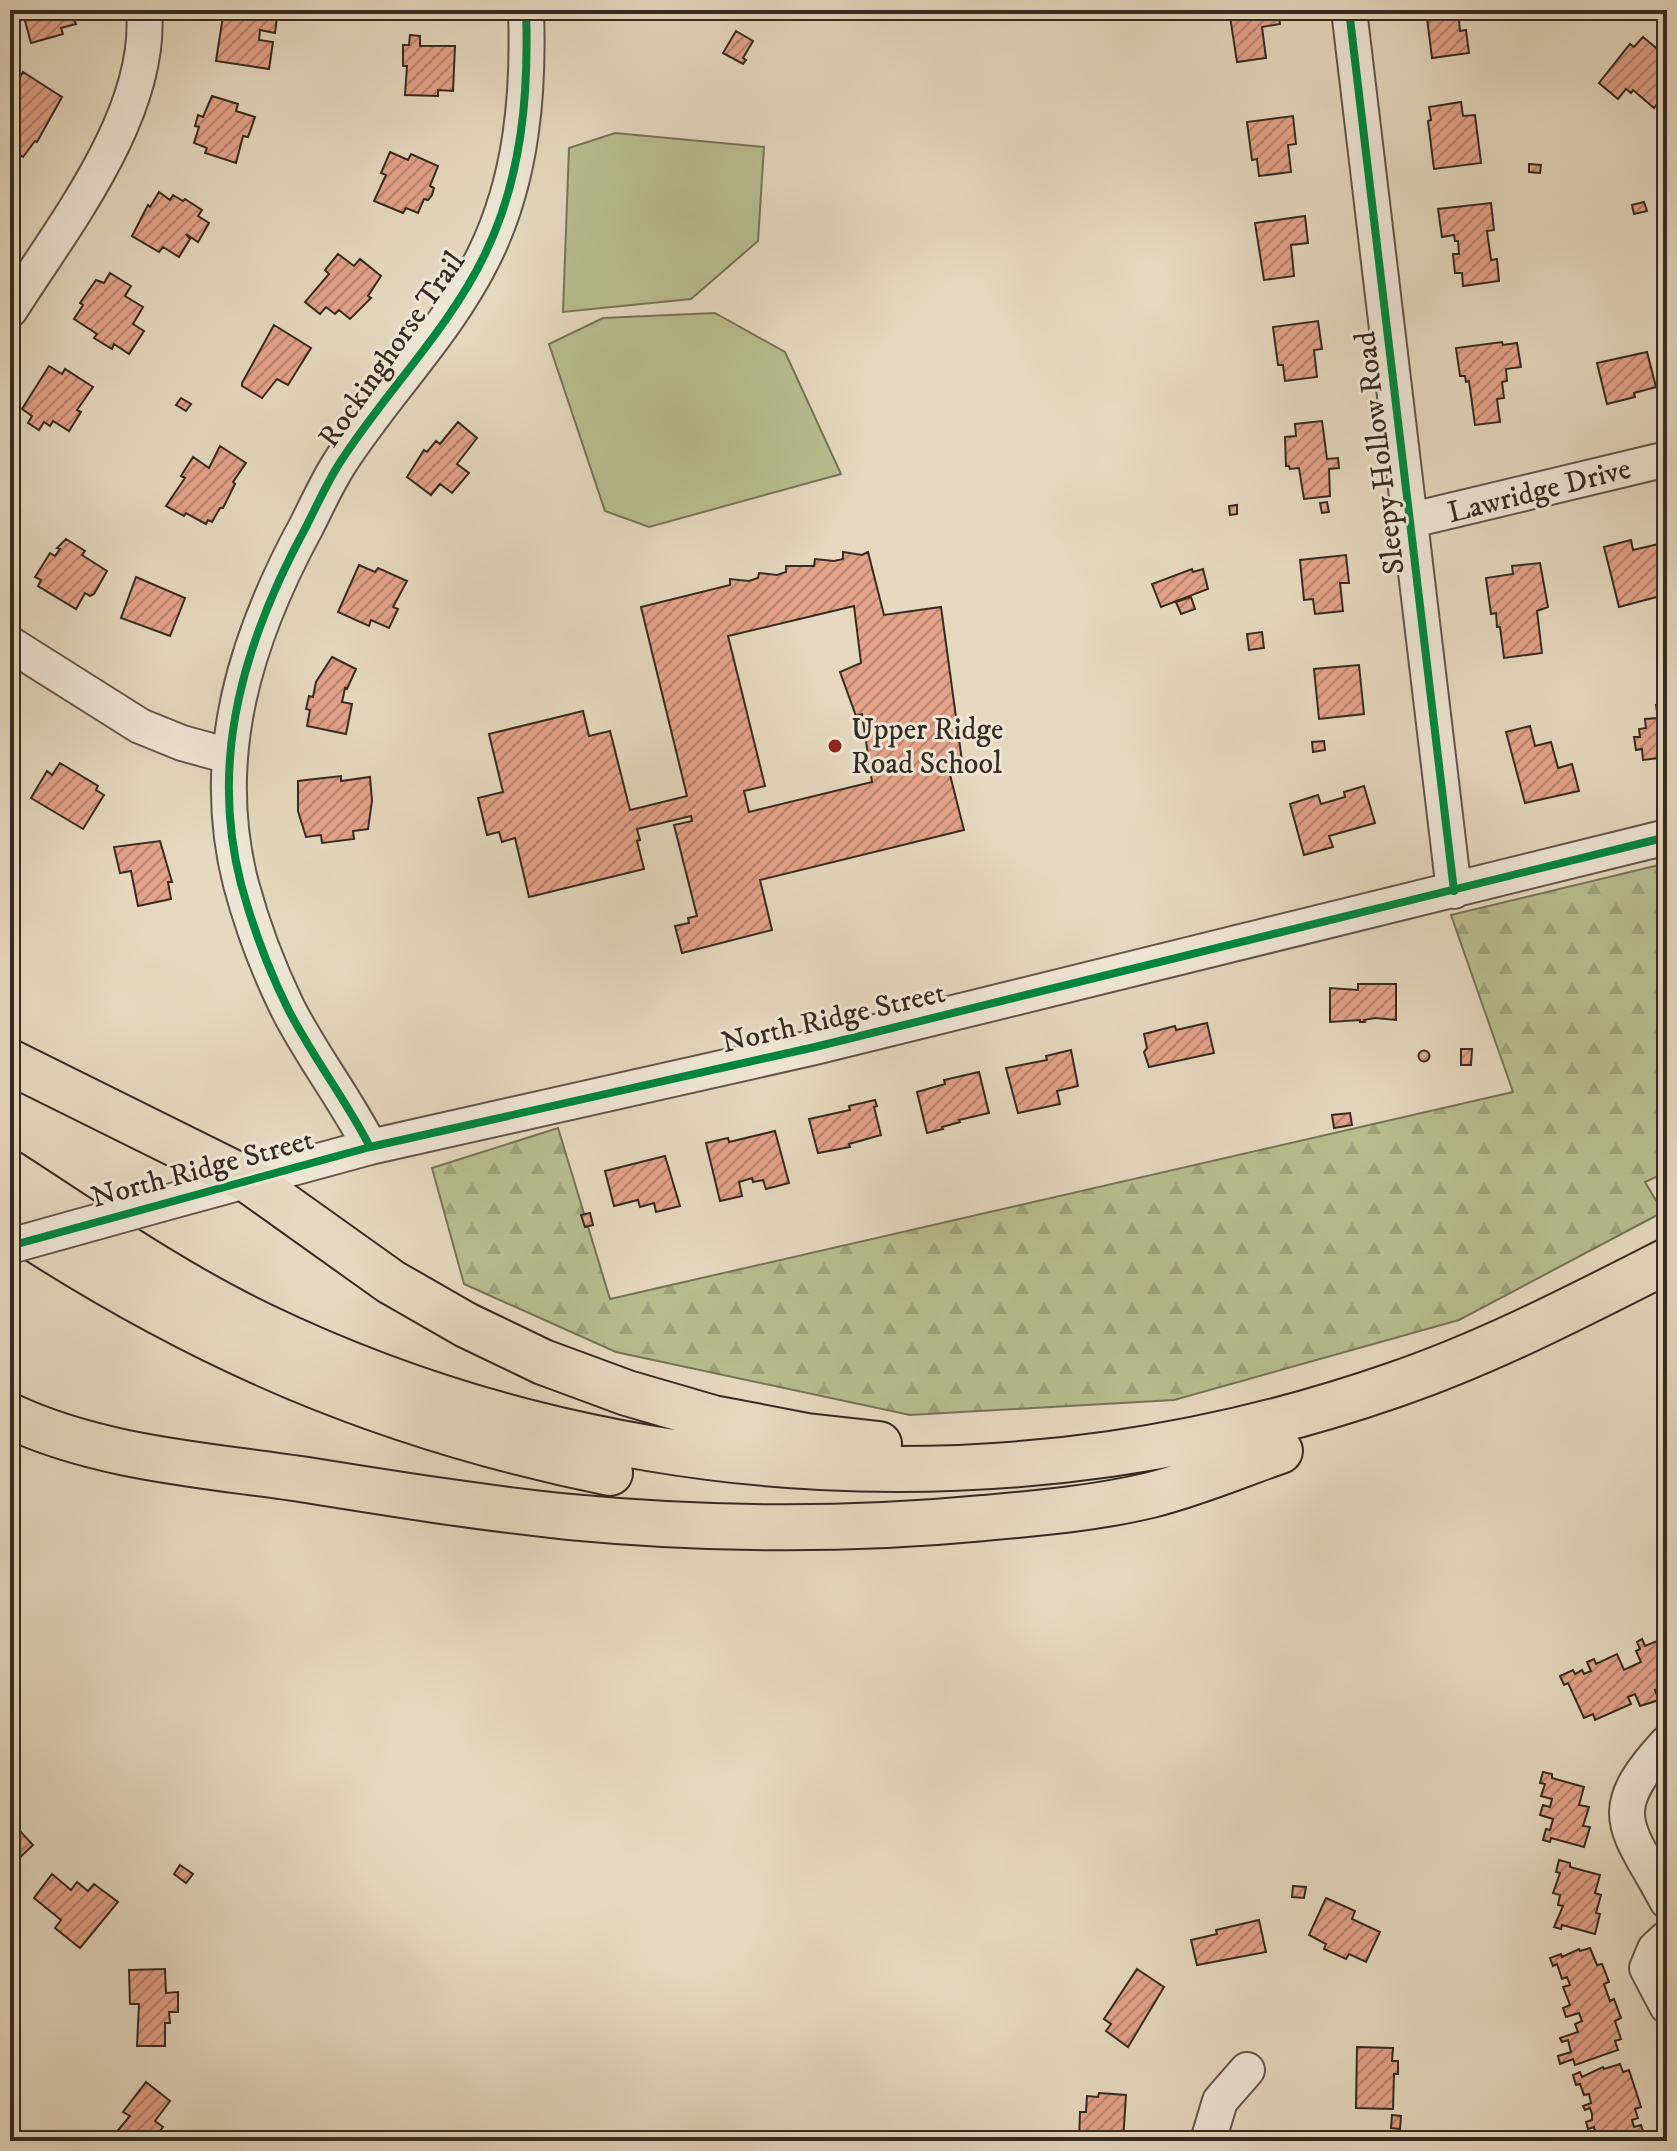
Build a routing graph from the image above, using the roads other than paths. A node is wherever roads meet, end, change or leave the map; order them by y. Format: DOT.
graph roads {
  1 [pos="144,10"];
  2 [pos="526,10"];
  3 [pos="1349,10"];
  4 [pos="10,310"];
  5 [pos="1667,459"];
  6 [pos="1412,520"];
  7 [pos="10,644"];
  8 [pos="229,756"];
  9 [pos="1667,837"];
  10 [pos="1454,891"];
  11 [pos="10,1062"];
  12 [pos="370,1147"];
  13 [pos="10,1173"];
  14 [pos="248,1180"];
  15 [pos="10,1223"];
  16 [pos="10,1246"];
  17 [pos="1667,1261"];
  18 [pos="1667,1294"];
  19 [pos="10,1416"];
  20 [pos="1278,1436"];
  21 [pos="1667,1743"];
  22 [pos="1667,1901"];
  23 [pos="1667,1938"];
  24 [pos="1667,2006"];
  25 [pos="1247,2070"];
  26 [pos="1208,2141"];
  1 -- 4 [label="street"];
  2 -- 8 [label="street, Rockinghorse Trail"];
  3 -- 6 [label="street, Sleepy Hollow Road"];
  5 -- 6 [label="street, Lawridge Drive"];
  6 -- 10 [label="street, Sleepy Hollow Road"];
  7 -- 8 [label="street"];
  8 -- 12 [label="street, Rockinghorse Trail"];
  9 -- 10 [label="street, North Ridge Street"];
  10 -- 12 [label="street, North Ridge Street"];
  11 -- 14 [label="highway"];
  12 -- 14 [label="street, North Ridge Street"];
  13 -- 20 [label="highway"];
  14 -- 16 [label="street, North Ridge Street, bridge"];
  14 -- 20 [label="highway"];
  15 -- 20 [label="highway"];
  17 -- 20 [label="highway"];
  18 -- 20 [label="highway"];
  19 -- 20 [label="highway"];
  21 -- 22 [label="street"];
  23 -- 24 [label="street"];
  25 -- 26 [label="street"];
}
